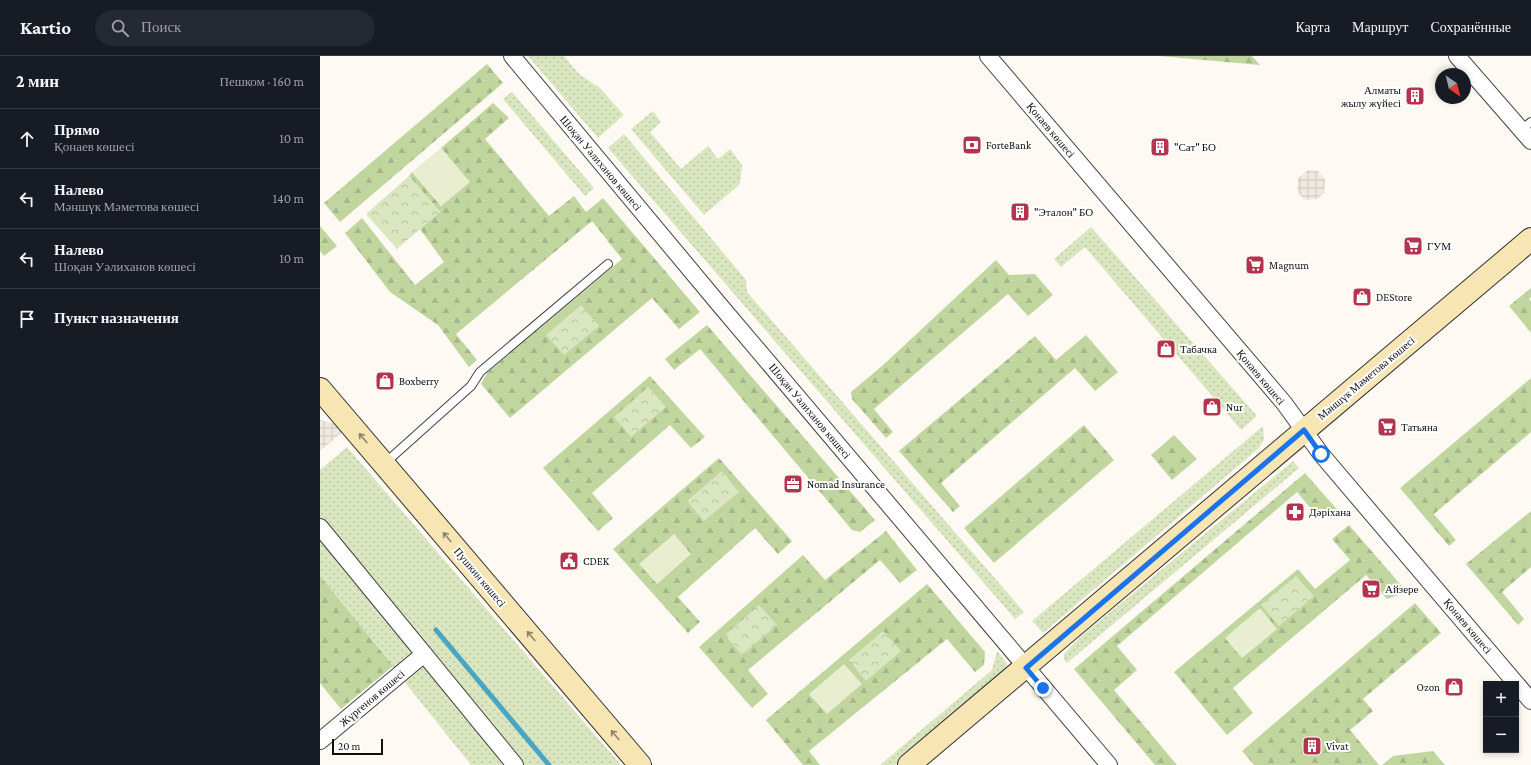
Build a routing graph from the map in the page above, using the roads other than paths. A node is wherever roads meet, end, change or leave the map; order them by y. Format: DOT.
graph roads {
  1 [pos="512,56"];
  2 [pos="988,56"];
  3 [pos="1457,56"];
  4 [pos="1528,131"];
  5 [pos="1531,239"];
  6 [pos="608,264"];
  7 [pos="320,388"];
  8 [pos="1304,430"];
  9 [pos="384,464"];
  10 [pos="320,527"];
  11 [pos="424,654"];
  12 [pos="1026,668"];
  13 [pos="1531,701"];
  14 [pos="320,741"];
  15 [pos="515,765"];
  16 [pos="640,765"];
  17 [pos="909,765"];
  18 [pos="1109,765"];
  1 -- 12 [label="street, Шоқан Уәлиханов көшесі"];
  2 -- 8 [label="street, Қонаев көшесі"];
  3 -- 4 [label="street"];
  5 -- 8 [label="street, Мәншүк Мәметова көшесі"];
  6 -- 9 [label="lane"];
  9 -- 7 [label="street, Пушкин көшесі, one-way"];
  8 -- 12 [label="street, Мәншүк Мәметова көшесі"];
  8 -- 13 [label="street, Қонаев көшесі"];
  16 -- 9 [label="street, Пушкин көшесі, one-way"];
  10 -- 11 [label="street"];
  11 -- 14 [label="street, Жүргенов көшесі"];
  11 -- 15 [label="street"];
  12 -- 17 [label="street, Мәншүк Мәметова көшесі"];
  12 -- 18 [label="street, Шоқан Уәлиханов көшесі"];
}
